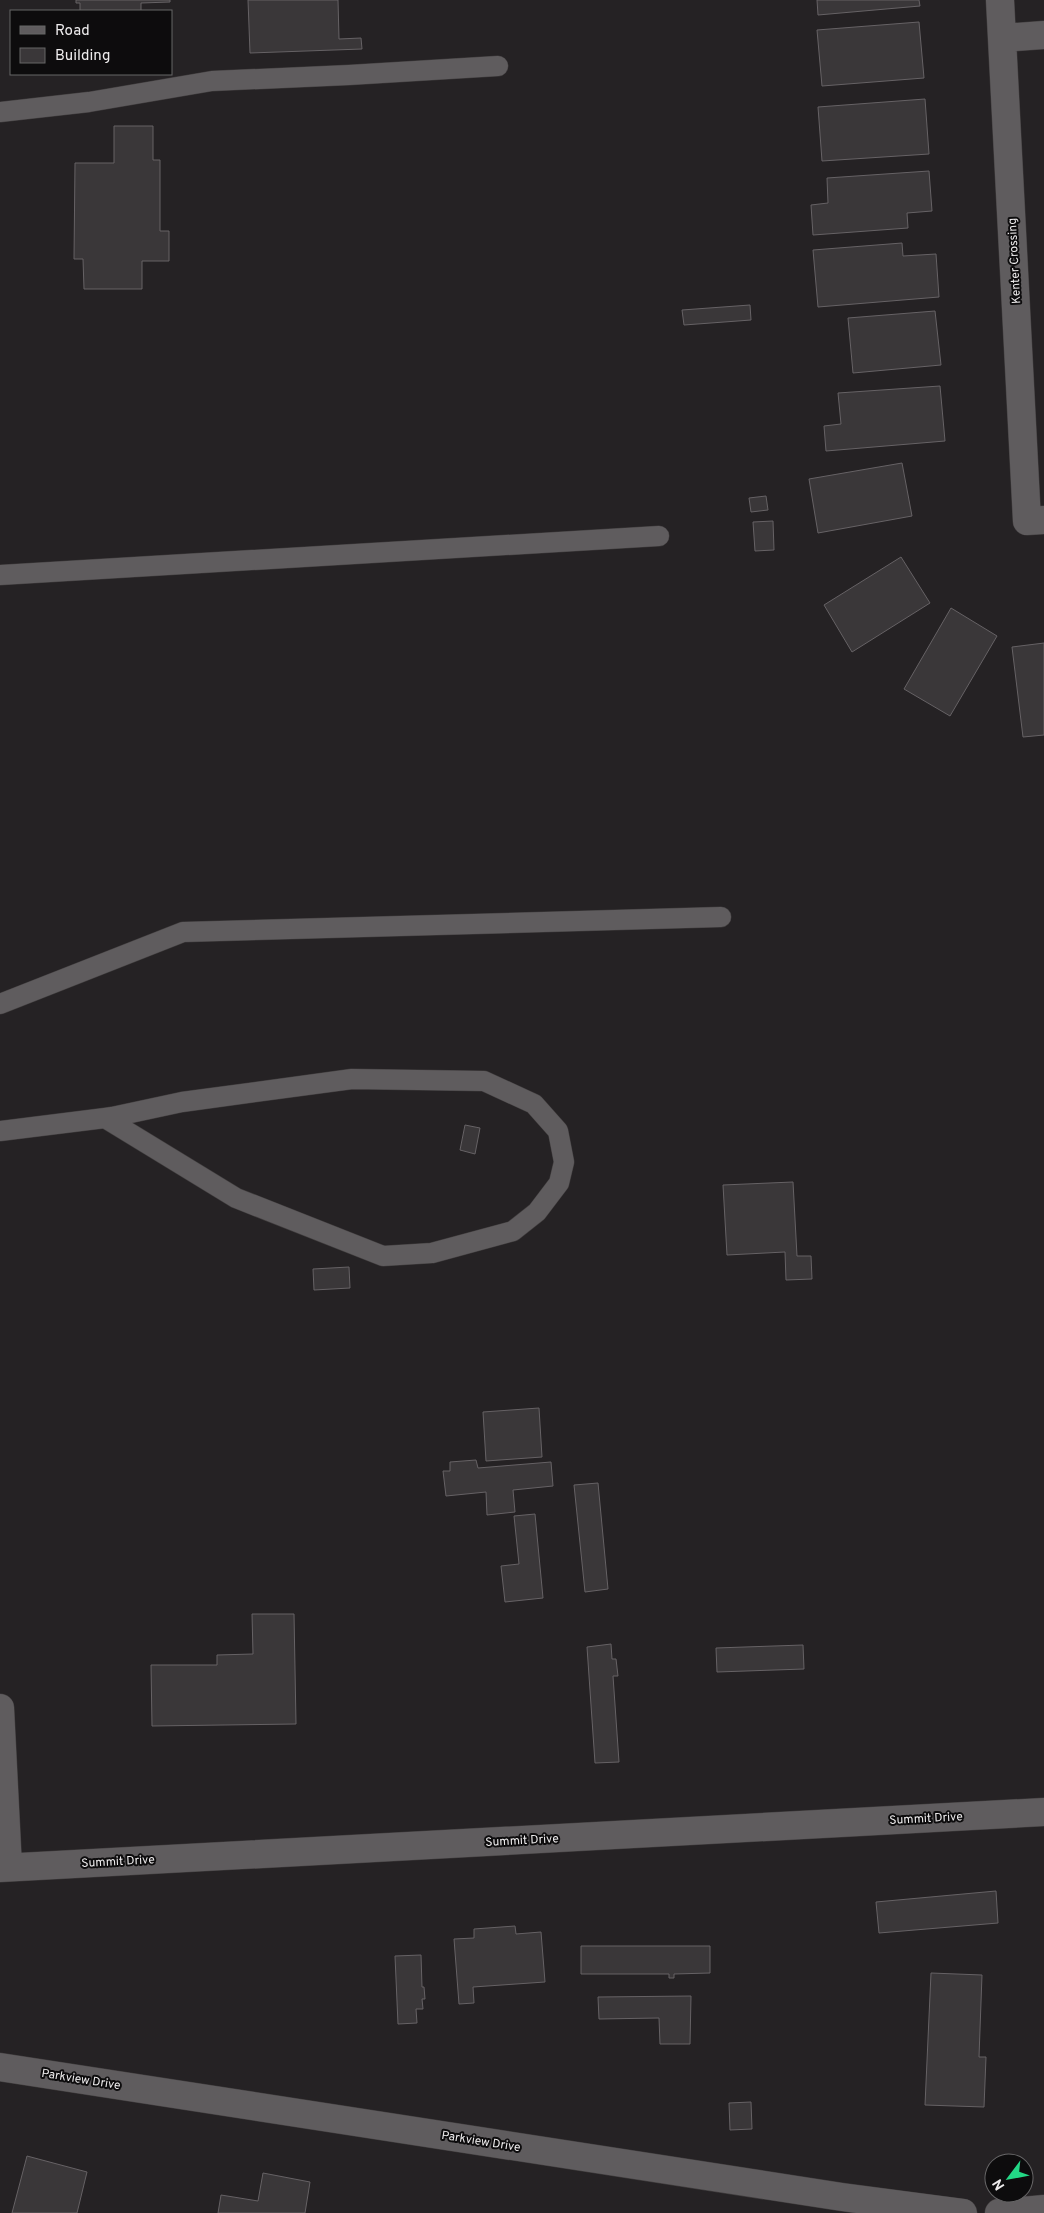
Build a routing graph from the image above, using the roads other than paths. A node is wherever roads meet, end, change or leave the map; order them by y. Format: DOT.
graph roads {
  1 [pos="1000,0"];
  2 [pos="1044,35"];
  3 [pos="1002,38"];
  4 [pos="498,66"];
  5 [pos="0,112"];
  6 [pos="1035,521"];
  7 [pos="659,536"];
  8 [pos="0,575"];
  9 [pos="721,917"];
  10 [pos="0,1004"];
  11 [pos="105,1118"];
  12 [pos="0,1131"];
  13 [pos="0,1708"];
  14 [pos="1044,1812"];
  15 [pos="4,1867"];
  16 [pos="0,2067"];
  17 [pos="1044,2209"];
  18 [pos="963,2213"];
  19 [pos="999,2213"];
  1 -- 3 [label="street, Kenter Crossing"];
  2 -- 3 [label="street"];
  3 -- 6 [label="street, Kenter Crossing"];
  4 -- 5 [label="lane"];
  7 -- 8 [label="lane"];
  9 -- 10 [label="lane"];
  11 -- 11 [label="lane"];
  11 -- 12 [label="lane"];
  13 -- 15 [label="street"];
  14 -- 15 [label="street, Summit Drive"];
  16 -- 18 [label="street, Parkview Drive"];
  17 -- 19 [label="street"];
}
